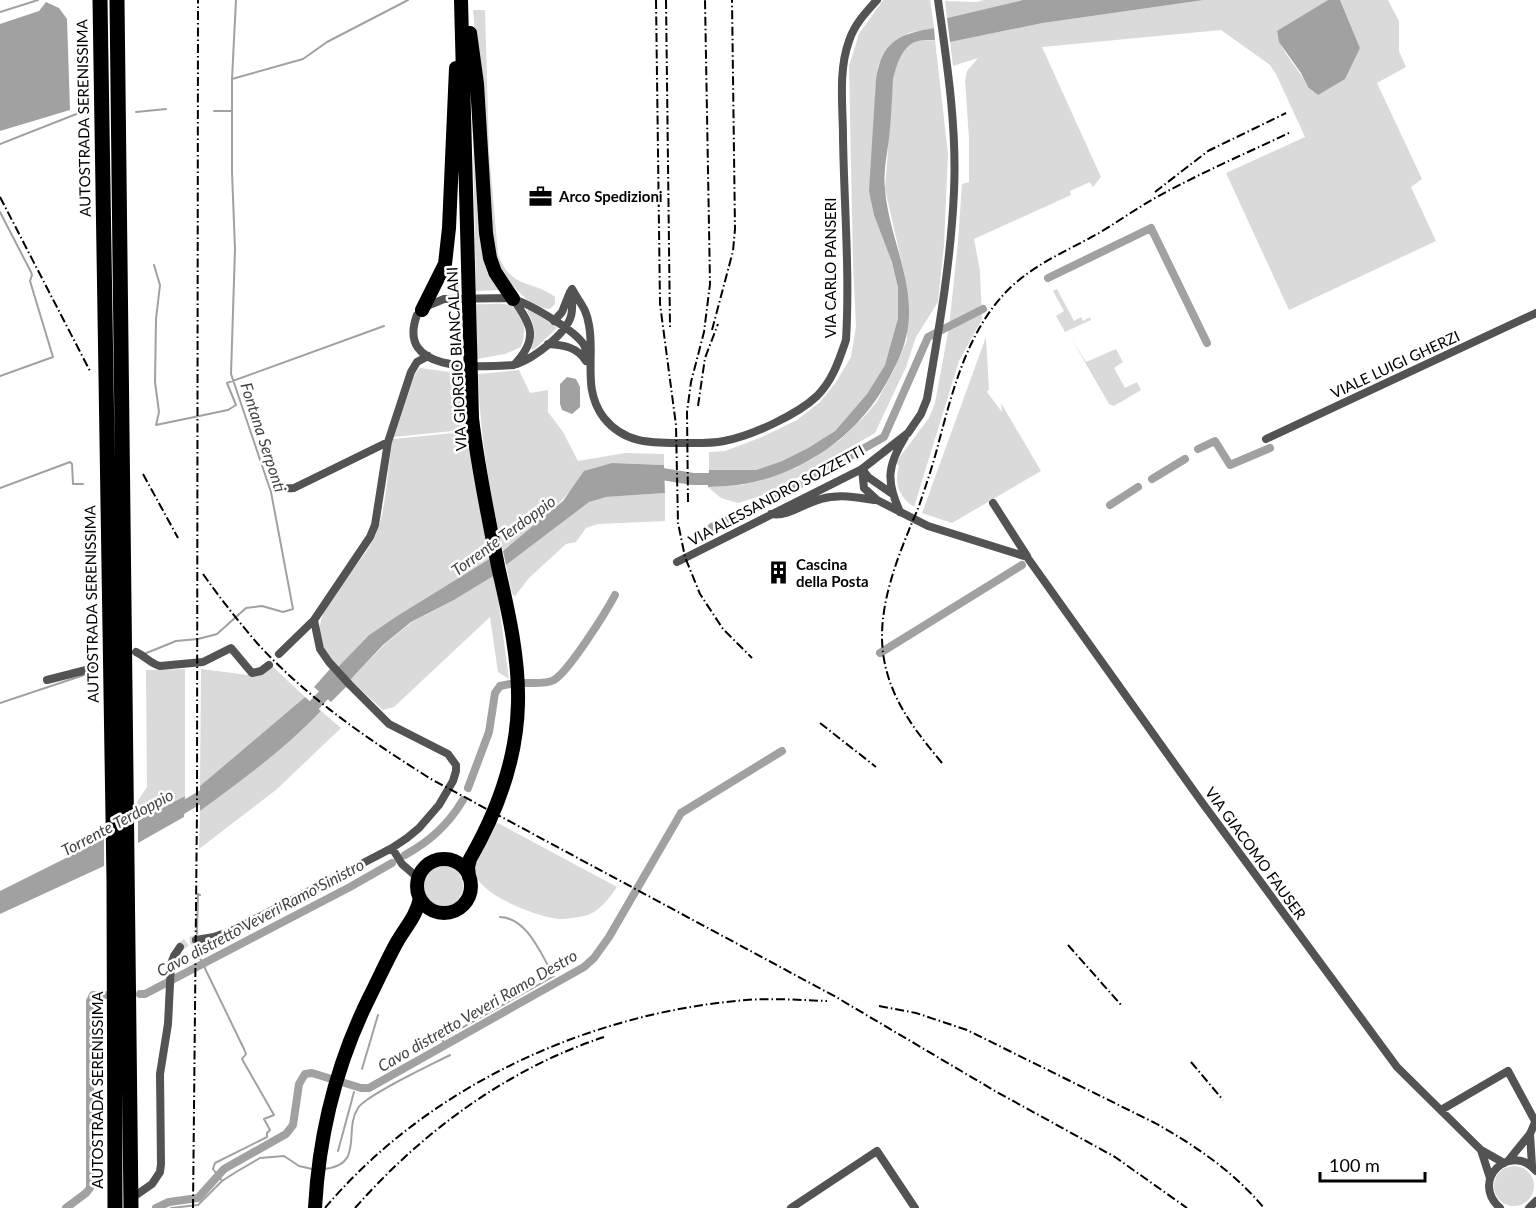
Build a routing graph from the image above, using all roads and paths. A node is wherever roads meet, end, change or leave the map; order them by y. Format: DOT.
graph roads {
  1 [pos="100,0"];
  2 [pos="117,0"];
  3 [pos="461,0"];
  4 [pos="877,0"];
  5 [pos="938,4"];
  6 [pos="572,289"];
  7 [pos="513,299"];
  8 [pos="422,310"];
  9 [pos="1536,313"];
  10 [pos="554,321"];
  11 [pos="564,328"];
  12 [pos="548,344"];
  13 [pos="428,356"];
  14 [pos="514,365"];
  15 [pos="590,367"];
  16 [pos="908,433"];
  17 [pos="1266,439"];
  18 [pos="388,442"];
  19 [pos="862,469"];
  20 [pos="275,483"];
  21 [pos="891,493"];
  22 [pos="877,500"];
  23 [pos="993,503"];
  24 [pos="900,513"];
  25 [pos="771,514"];
  26 [pos="1027,557"];
  27 [pos="677,562"];
  28 [pos="314,621"];
  29 [pos="279,654"];
  30 [pos="127,659"];
  31 [pos="269,665"];
  32 [pos="94,668"];
  33 [pos="47,680"];
  34 [pos="490,817"];
  35 [pos="392,848"];
  36 [pos="452,861"];
  37 [pos="469,877"];
  38 [pos="121,878"];
  39 [pos="418,878"];
  40 [pos="420,898"];
  41 [pos="441,913"];
  42 [pos="196,940"];
  43 [pos="180,947"];
  44 [pos="387,965"];
  45 [pos="1441,1110"];
  46 [pos="1535,1121"];
  47 [pos="1530,1134"];
  48 [pos="1481,1150"];
  49 [pos="1506,1162"];
  50 [pos="1534,1169"];
  51 [pos="1490,1178"];
  52 [pos="1536,1201"];
  53 [pos="116,1208"];
  54 [pos="131,1208"];
  55 [pos="315,1208"];
  56 [pos="791,1208"];
  57 [pos="915,1208"];
  58 [pos="1500,1208"];
  59 [pos="1529,1208"];
  1 -- 30 [label="highway, AUTOSTRADA SERENISSIMA"];
  2 -- 30 [label="highway, AUTOSTRADA SERENISSIMA"];
  3 -- 7 [label="main road"];
  3 -- 8 [label="main road"];
  3 -- 34 [label="main road, VIA GIORGIO BIANCALANI"];
  4 -- 15 [label="street, VIA CARLO PANSERI"];
  5 -- 16 [label="street, VIA ALESSANDRO SOZZETTI"];
  6 -- 10 [label="street"];
  6 -- 11 [label="street"];
  6 -- 15 [label="street, VIA CARLO PANSERI"];
  7 -- 8 [label="street"];
  7 -- 10 [label="street, VIA CARLO PANSERI"];
  7 -- 14 [label="street"];
  8 -- 13 [label="street"];
  9 -- 17 [label="street, VIALE LUIGI GHERZI"];
  10 -- 11 [label="street, VIA CARLO PANSERI"];
  11 -- 12 [label="street"];
  11 -- 15 [label="street, VIA CARLO PANSERI"];
  12 -- 14 [label="street"];
  12 -- 15 [label="street"];
  13 -- 14 [label="street"];
  13 -- 18 [label="street"];
  16 -- 19 [label="street, VIA ALESSANDRO SOZZETTI"];
  16 -- 21 [label="street"];
  18 -- 20 [label="street"];
  18 -- 28 [label="street"];
  19 -- 21 [label="street"];
  19 -- 22 [label="street"];
  19 -- 25 [label="street, VIA ALESSANDRO SOZZETTI"];
  21 -- 24 [label="street"];
  22 -- 24 [label="street"];
  22 -- 25 [label="street"];
  23 -- 26 [label="street, VIA GIACOMO FAUSER"];
  24 -- 26 [label="street"];
  25 -- 27 [label="street, VIA ALESSANDRO SOZZETTI"];
  26 -- 45 [label="street, VIA GIACOMO FAUSER"];
  28 -- 29 [label="street"];
  28 -- 35 [label="street"];
  30 -- 31 [label="street"];
  30 -- 38 [label="highway, AUTOSTRADA SERENISSIMA"];
  30 -- 38 [label="highway, AUTOSTRADA SERENISSIMA"];
  32 -- 33 [label="street"];
  34 -- 36 [label="main road"];
  34 -- 37 [label="main road"];
  35 -- 39 [label="street"];
  35 -- 42 [label="street"];
  36 -- 37 [label="main road"];
  36 -- 39 [label="main road"];
  37 -- 41 [label="main road"];
  38 -- 53 [label="highway, AUTOSTRADA SERENISSIMA"];
  38 -- 54 [label="highway, AUTOSTRADA SERENISSIMA"];
  39 -- 40 [label="main road"];
  40 -- 41 [label="main road"];
  40 -- 44 [label="main road"];
  41 -- 44 [label="main road"];
  43 -- 53 [label="street"];
  44 -- 55 [label="main road"];
  45 -- 46 [label="street"];
  45 -- 48 [label="street, VIA GIACOMO FAUSER"];
  46 -- 47 [label="street, VIA GIACOMO FAUSER"];
  47 -- 49 [label="street, VIA GIACOMO FAUSER"];
  47 -- 50 [label="street, VIA GIACOMO FAUSER"];
  48 -- 49 [label="street, VIA GIACOMO FAUSER"];
  48 -- 51 [label="street, VIA GIACOMO FAUSER"];
  49 -- 50 [label="street, VIA GIACOMO FAUSER"];
  49 -- 51 [label="street, VIA GIACOMO FAUSER"];
  51 -- 58 [label="street, VIA GIACOMO FAUSER"];
  52 -- 59 [label="street"];
  56 -- 57 [label="street"];
}
